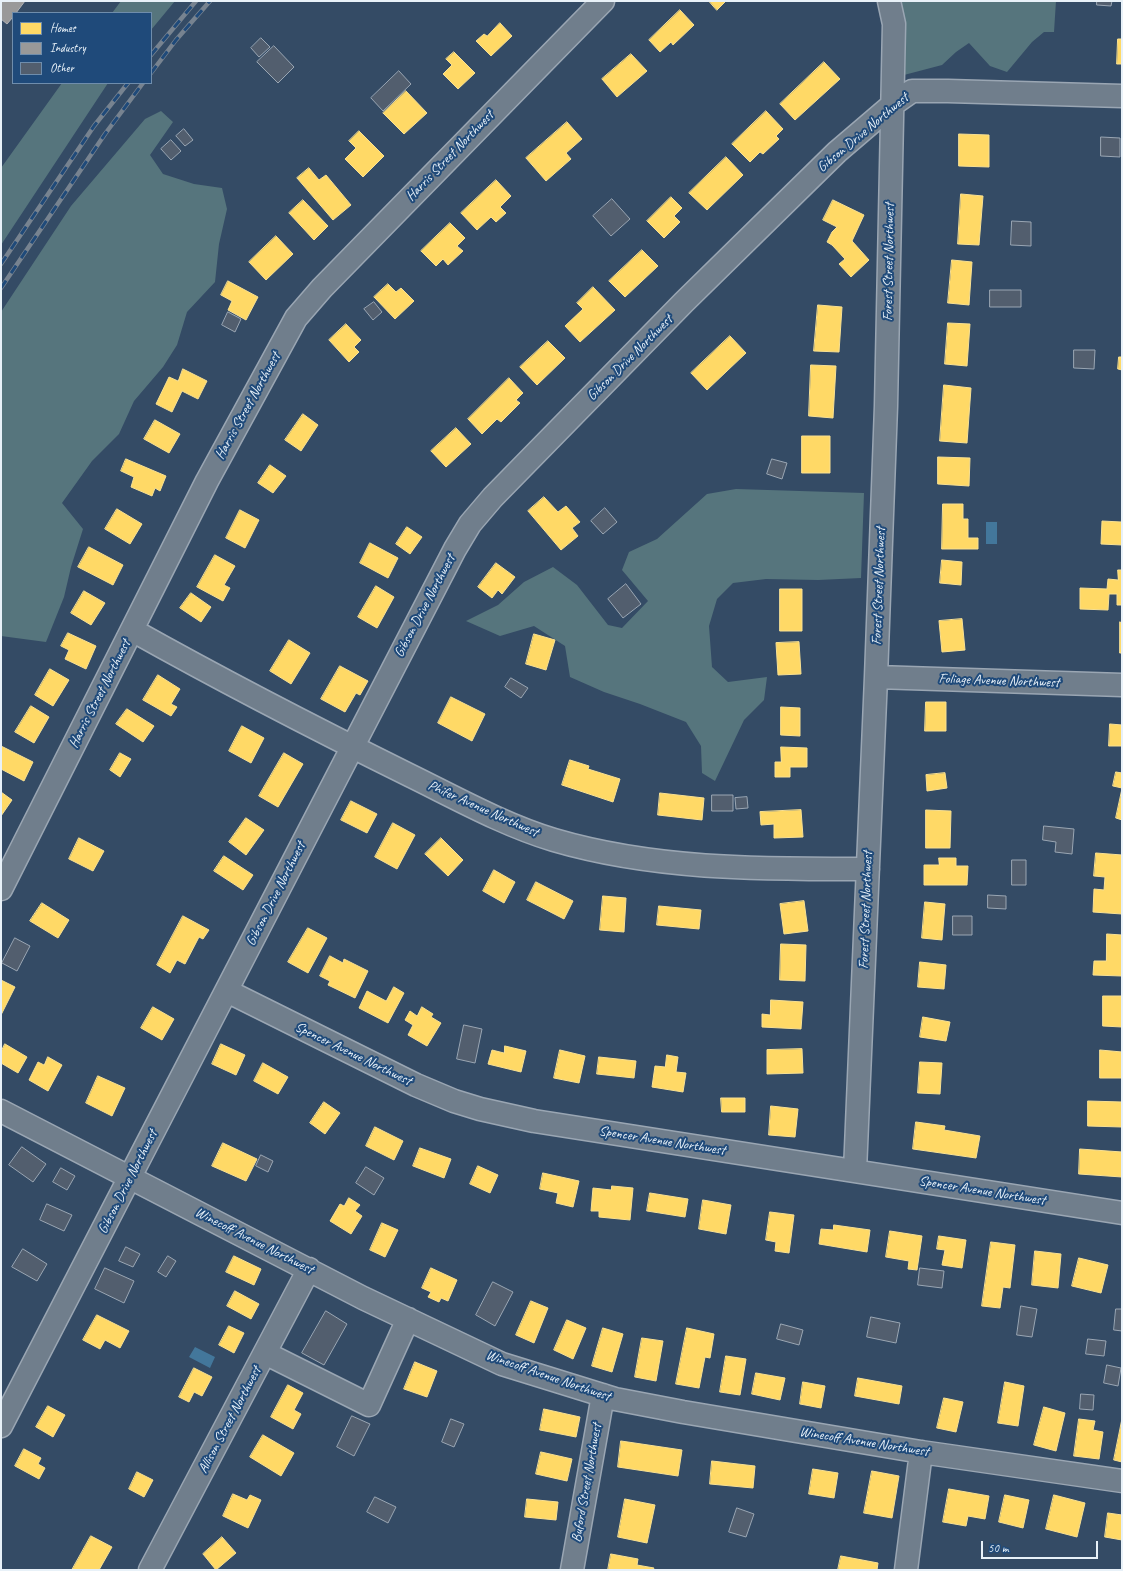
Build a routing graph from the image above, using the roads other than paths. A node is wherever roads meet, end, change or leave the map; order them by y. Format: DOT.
graph roads {
  1 [pos="603,1"];
  2 [pos="889,1"];
  3 [pos="1122,96"];
  4 [pos="892,105"];
  5 [pos="132,630"];
  6 [pos="876,677"];
  7 [pos="1122,686"];
  8 [pos="351,746"];
  9 [pos="868,869"];
  10 [pos="1,888"];
  11 [pos="226,991"];
  12 [pos="1,1112"];
  13 [pos="855,1171"];
  14 [pos="131,1178"];
  15 [pos="1122,1213"];
  16 [pos="308,1269"];
  17 [pos="408,1319"];
  18 [pos="265,1353"];
  19 [pos="603,1395"];
  20 [pos="1,1426"];
  21 [pos="921,1452"];
  22 [pos="1122,1482"];
  23 [pos="150,1570"];
  24 [pos="572,1570"];
  25 [pos="906,1570"];
  1 -- 5 [label="street, Harris Street Northwest"];
  2 -- 4 [label="street, Forest Street Northwest"];
  3 -- 4 [label="street, Gibson Drive Northwest"];
  4 -- 6 [label="street, Forest Street Northwest"];
  4 -- 8 [label="street, Gibson Drive Northwest"];
  5 -- 8 [label="street, Phifer Avenue Northwest"];
  5 -- 10 [label="street, Harris Street Northwest"];
  6 -- 7 [label="street, Foliage Avenue Northwest"];
  6 -- 9 [label="street, Forest Street Northwest"];
  8 -- 9 [label="street, Phifer Avenue Northwest"];
  8 -- 11 [label="street, Gibson Drive Northwest"];
  9 -- 13 [label="street, Forest Street Northwest"];
  11 -- 13 [label="street, Spencer Avenue Northwest"];
  11 -- 14 [label="street, Gibson Drive Northwest"];
  12 -- 14 [label="street, Winecoff Avenue Northwest"];
  13 -- 15 [label="street, Spencer Avenue Northwest"];
  14 -- 16 [label="street, Winecoff Avenue Northwest"];
  14 -- 20 [label="street, Gibson Drive Northwest"];
  16 -- 17 [label="street, Winecoff Avenue Northwest"];
  16 -- 18 [label="street, Allison Street Northwest"];
  17 -- 18 [label="street"];
  17 -- 19 [label="street, Winecoff Avenue Northwest"];
  18 -- 23 [label="street, Allison Street Northwest"];
  19 -- 21 [label="street, Winecoff Avenue Northwest"];
  19 -- 24 [label="street, Buford Street Northwest"];
  21 -- 22 [label="street, Winecoff Avenue Northwest"];
  21 -- 25 [label="street"];
}
